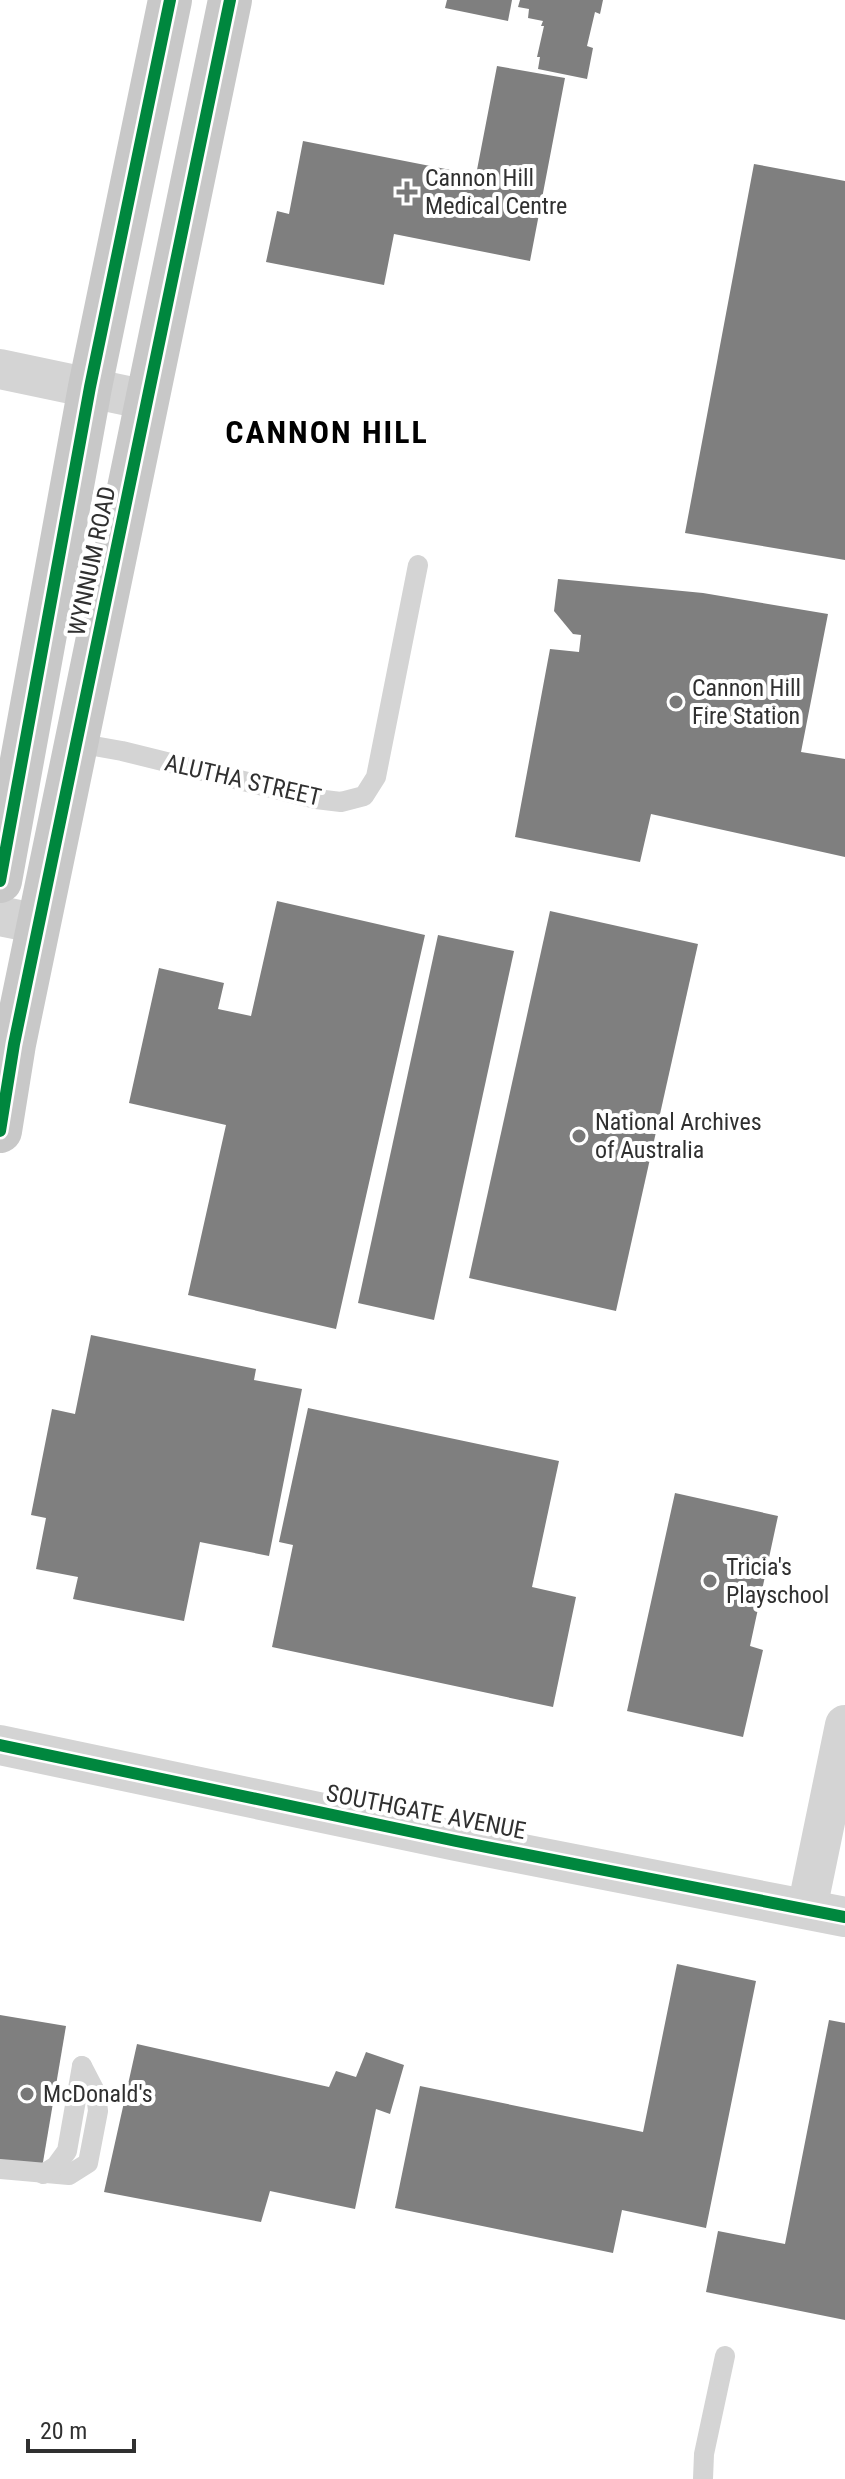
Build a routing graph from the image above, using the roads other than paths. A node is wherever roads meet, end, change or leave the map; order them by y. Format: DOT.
graph roads {
  1 [pos="170,0"];
  2 [pos="230,0"];
  3 [pos="0,369"];
  4 [pos="90,387"];
  5 [pos="147,400"];
  6 [pos="418,565"];
  7 [pos="77,743"];
  8 [pos="0,881"];
  9 [pos="19,920"];
  10 [pos="0,1131"];
  11 [pos="845,1725"];
  12 [pos="0,1745"];
  13 [pos="826,1913"];
  14 [pos="82,2066"];
  15 [pos="0,2169"];
  16 [pos="725,2356"];
  17 [pos="703,2479"];
  1 -- 4 [label="main road, WYNNUM ROAD"];
  2 -- 5 [label="main road, WYNNUM ROAD"];
  3 -- 4 [label="street"];
  4 -- 5 [label="street"];
  4 -- 8 [label="main road, WYNNUM ROAD"];
  5 -- 7 [label="main road, WYNNUM ROAD"];
  6 -- 7 [label="lane, ALUTHA STREET"];
  7 -- 9 [label="main road, WYNNUM ROAD"];
  9 -- 10 [label="main road, WYNNUM ROAD"];
  11 -- 13 [label="street"];
  12 -- 13 [label="street, SOUTHGATE AVENUE"];
  14 -- 15 [label="lane"];
  16 -- 17 [label="lane"];
}
